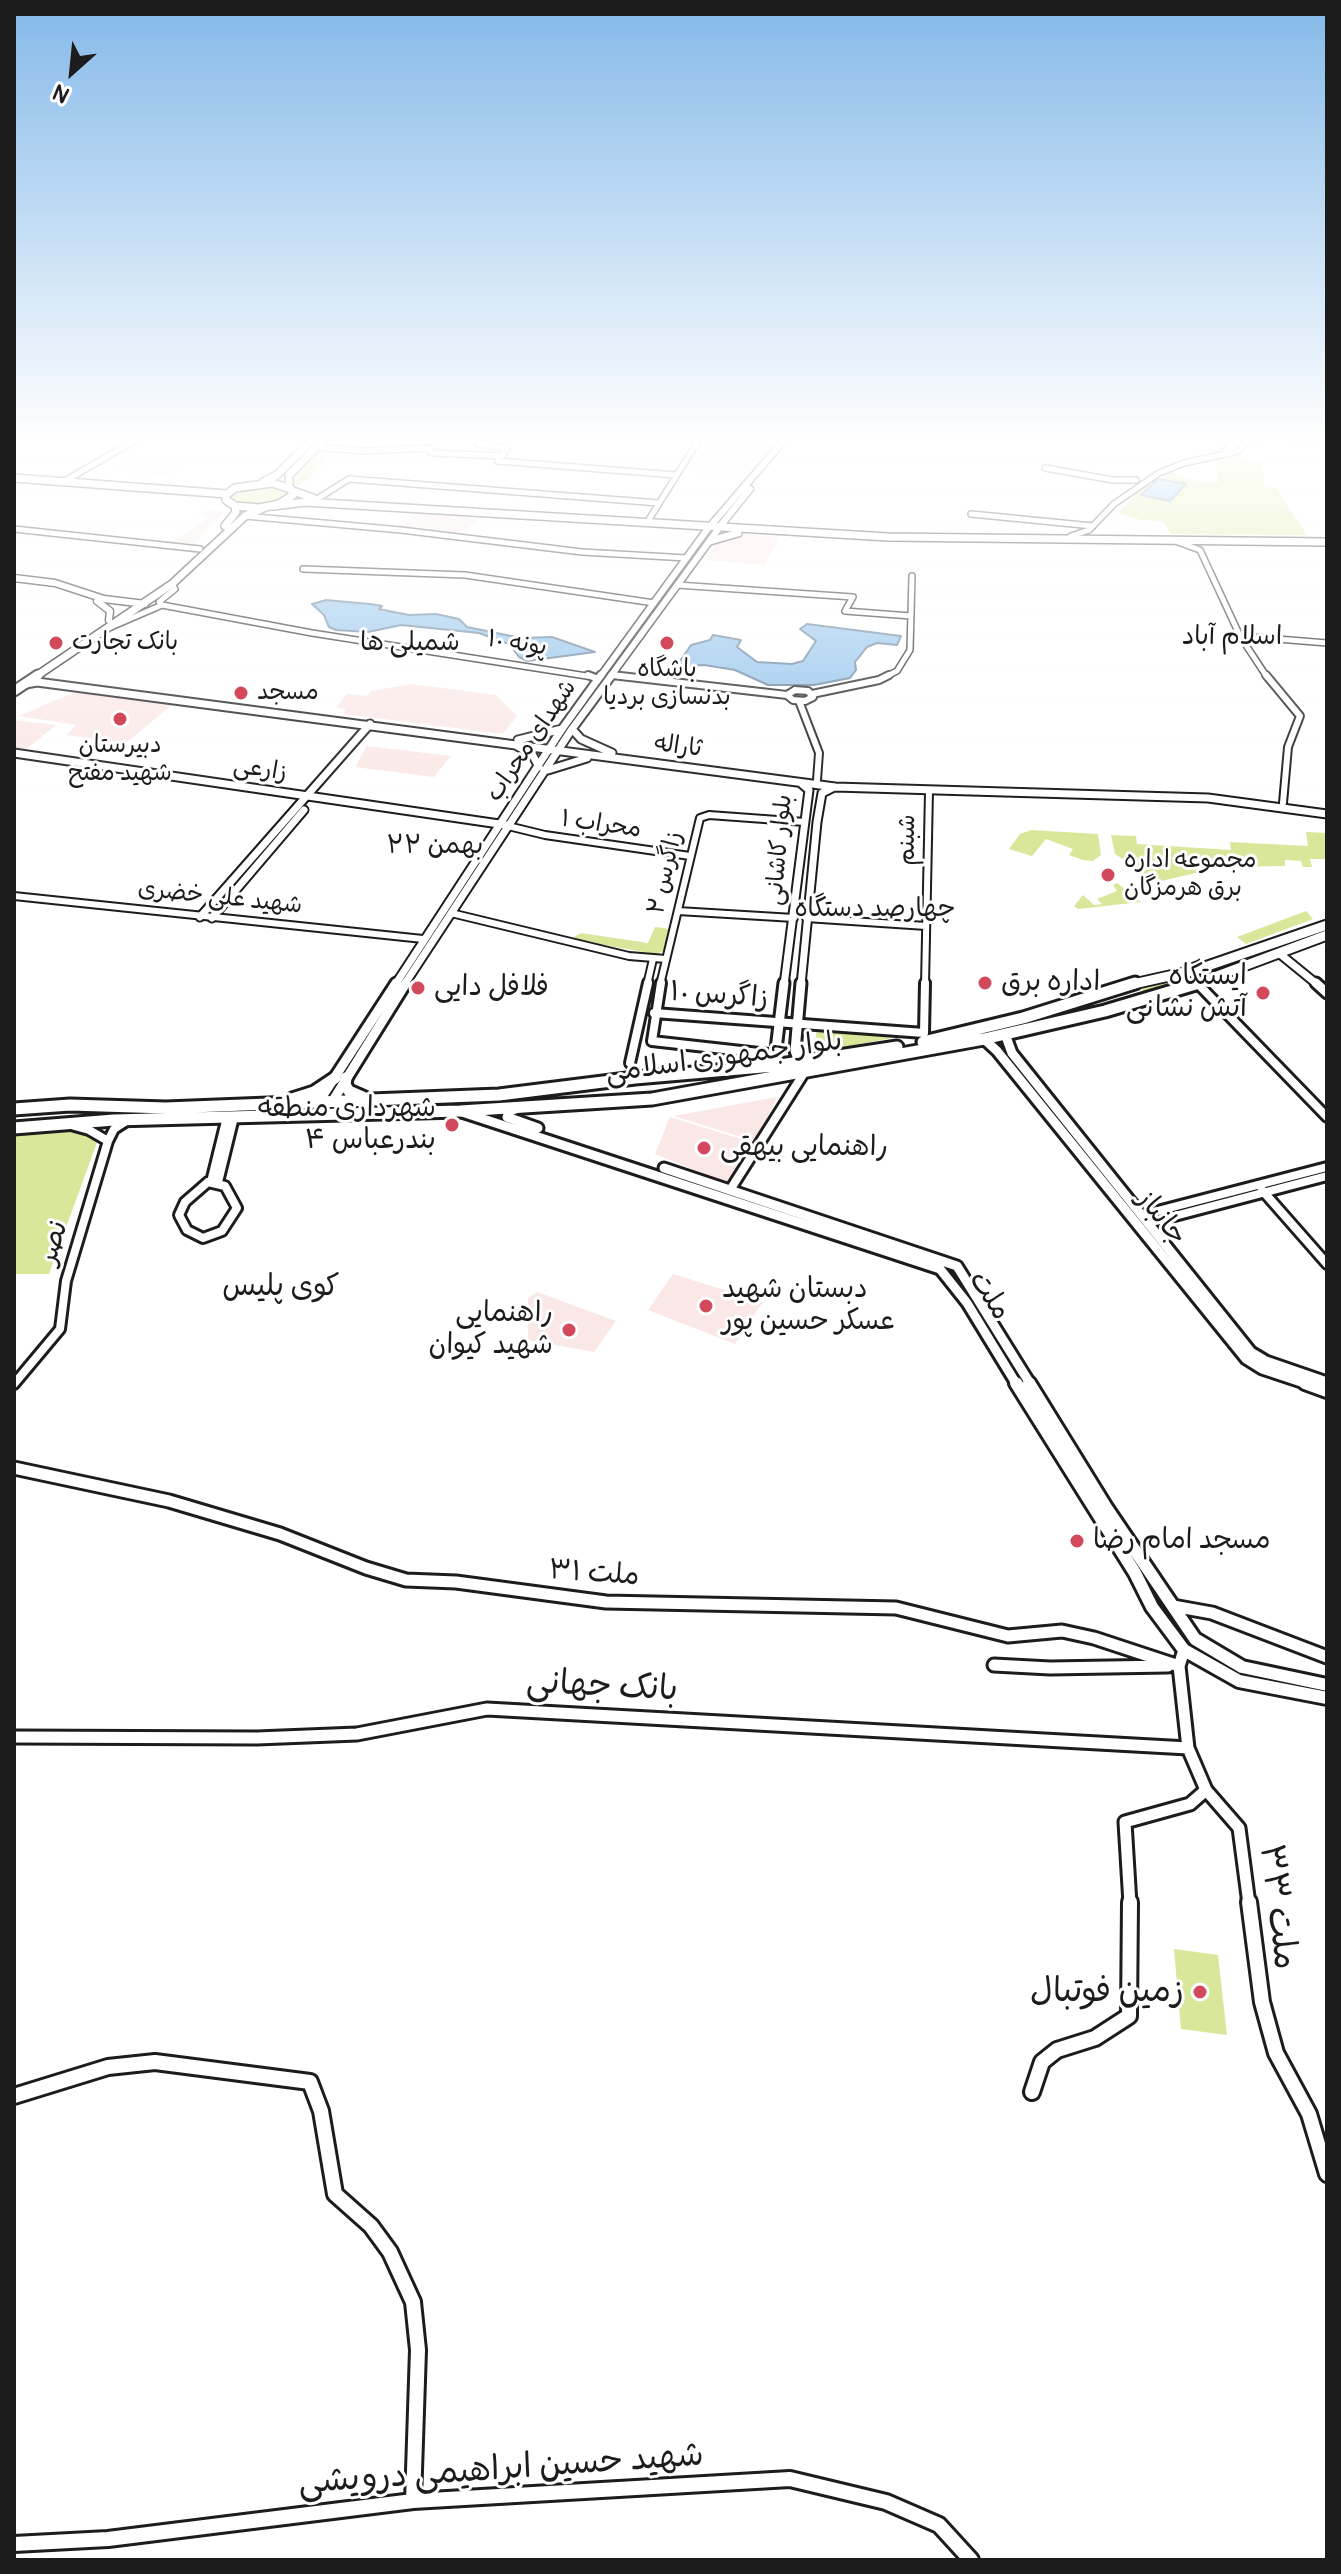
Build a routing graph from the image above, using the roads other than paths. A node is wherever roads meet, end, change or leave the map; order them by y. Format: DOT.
graph roads {
  1 [pos="190,558"];
  2 [pos="200,558"];
  3 [pos="687,558"];
  4 [pos="694,558"];
  5 [pos="1204,558"];
  6 [pos="303,569"];
  7 [pos="912,576"];
  8 [pos="14,579"];
  9 [pos="172,584"];
  10 [pos="677,585"];
  11 [pos="134,603"];
  12 [pos="654,603"];
  13 [pos="145,604"];
  14 [pos="162,605"];
  15 [pos="911,616"];
  16 [pos="110,623"];
  17 [pos="1240,636"];
  18 [pos="1327,643"];
  19 [pos="609,672"];
  20 [pos="583,673"];
  21 [pos="41,677"];
  22 [pos="598,679"];
  23 [pos="14,683"];
  24 [pos="14,691"];
  25 [pos="812,694"];
  26 [pos="787,695"];
  27 [pos="799,701"];
  28 [pos="372,724"];
  29 [pos="562,729"];
  30 [pos="572,729"];
  31 [pos="516,743"];
  32 [pos="556,748"];
  33 [pos="612,753"];
  34 [pos="14,756"];
  35 [pos="597,756"];
  36 [pos="624,757"];
  37 [pos="543,768"];
  38 [pos="817,780"];
  39 [pos="800,783"];
  40 [pos="835,787"];
  41 [pos="809,790"];
  42 [pos="929,791"];
  43 [pos="822,793"];
  44 [pos="1132,793"];
  45 [pos="309,799"];
  46 [pos="1283,803"];
  47 [pos="1327,812"];
  48 [pos="805,822"];
  49 [pos="502,825"];
  50 [pos="254,854"];
  51 [pos="265,856"];
  52 [pos="690,856"];
  53 [pos="14,896"];
  54 [pos="678,908"];
  55 [pos="451,913"];
  56 [pos="794,915"];
  57 [pos="807,916"];
  58 [pos="200,917"];
  59 [pos="212,918"];
  60 [pos="926,923"];
  61 [pos="1327,925"];
  62 [pos="1327,935"];
  63 [pos="423,939"];
  64 [pos="1285,952"];
  65 [pos="653,959"];
  66 [pos="666,959"];
  67 [pos="1298,963"];
  68 [pos="1198,984"];
  69 [pos="1128,985"];
  70 [pos="1327,985"];
  71 [pos="1327,993"];
  72 [pos="1098,995"];
  73 [pos="1160,996"];
  74 [pos="1131,1004"];
  75 [pos="654,1013"];
  76 [pos="781,1023"];
  77 [pos="797,1024"];
  78 [pos="924,1033"];
  79 [pos="1005,1034"];
  80 [pos="936,1039"];
  81 [pos="984,1039"];
  82 [pos="775,1060"];
  83 [pos="630,1063"];
  84 [pos="800,1063"];
  85 [pos="657,1077"];
  86 [pos="340,1078"];
  87 [pos="582,1084"];
  88 [pos="733,1085"];
  89 [pos="328,1099"];
  90 [pos="372,1100"];
  91 [pos="630,1100"];
  92 [pos="70,1105"];
  93 [pos="272,1105"];
  94 [pos="529,1105"];
  95 [pos="14,1111"];
  96 [pos="460,1111"];
  97 [pos="231,1117"];
  98 [pos="1327,1117"];
  99 [pos="130,1119"];
  100 [pos="86,1121"];
  101 [pos="510,1122"];
  102 [pos="65,1124"];
  103 [pos="14,1128"];
  104 [pos="108,1141"];
  105 [pos="1327,1167"];
  106 [pos="1327,1176"];
  107 [pos="214,1182"];
  108 [pos="1261,1189"];
  109 [pos="730,1190"];
  110 [pos="1139,1220"];
  111 [pos="1327,1264"];
  112 [pos="979,1301"];
  113 [pos="967,1303"];
  114 [pos="1237,1343"];
  115 [pos="1327,1382"];
  116 [pos="14,1384"];
  117 [pos="1327,1391"];
  118 [pos="1066,1456"];
  119 [pos="14,1468"];
  120 [pos="1149,1570"];
  121 [pos="1135,1573"];
  122 [pos="1173,1606"];
  123 [pos="1184,1650"];
  124 [pos="1327,1657"];
  125 [pos="994,1665"];
  126 [pos="1179,1666"];
  127 [pos="1327,1685"];
  128 [pos="1327,1698"];
  129 [pos="14,1737"];
  130 [pos="1188,1748"];
  131 [pos="1206,1790"];
  132 [pos="1032,2092"];
  133 [pos="14,2096"];
  134 [pos="1327,2174"];
  135 [pos="413,2501"];
  136 [pos="14,2544"];
  137 [pos="971,2560"];
  1 -- 11 [label="main road"];
  2 -- 9 [label="main road"];
  3 -- 12 [label="main road, شهدای محراب"];
  4 -- 10 [label="main road, شهدای محراب"];
  5 -- 17 [label="street"];
  6 -- 12 [label="street"];
  7 -- 15 [label="street"];
  8 -- 11 [label="main road"];
  8 -- 16 [label="main road"];
  9 -- 13 [label="main road"];
  9 -- 14 [label="street"];
  10 -- 15 [label="street"];
  10 -- 19 [label="main road, شهدای محراب"];
  11 -- 13 [label="main road"];
  11 -- 16 [label="main road"];
  12 -- 19 [label="main road, شهدای محراب"];
  13 -- 16 [label="main road"];
  14 -- 16 [label="street"];
  14 -- 20 [label="street, پونه ۱۰"];
  15 -- 25 [label="street"];
  16 -- 21 [label="main road"];
  16 -- 23 [label="main road"];
  17 -- 18 [label="street"];
  17 -- 46 [label="street"];
  19 -- 20 [label="street"];
  19 -- 22 [label="main road, شهدای محراب"];
  19 -- 26 [label="street"];
  19 -- 30 [label="main road, شهدای محراب"];
  20 -- 22 [label="street"];
  21 -- 24 [label="main road"];
  21 -- 28 [label="main road, ثاراله"];
  22 -- 29 [label="main road, شهدای محراب"];
  25 -- 26 [label="street"];
  25 -- 27 [label="street"];
  26 -- 27 [label="street"];
  27 -- 38 [label="street"];
  28 -- 31 [label="main road, ثاراله"];
  28 -- 45 [label="main road"];
  29 -- 31 [label="main road"];
  29 -- 32 [label="main road, شهدای محراب"];
  30 -- 32 [label="main road, شهدای محراب"];
  30 -- 33 [label="main road"];
  31 -- 32 [label="main road, ثاراله"];
  31 -- 37 [label="main road"];
  32 -- 33 [label="main road, ثاراله"];
  32 -- 35 [label="main road, ثاراله"];
  32 -- 37 [label="main road, شهدای محراب"];
  33 -- 36 [label="main road, ثاراله"];
  34 -- 45 [label="main road, زارعی"];
  35 -- 36 [label="main road, ثاراله"];
  35 -- 37 [label="main road"];
  36 -- 38 [label="main road, ثاراله"];
  36 -- 39 [label="main road, ثاراله"];
  37 -- 49 [label="main road, شهدای محراب"];
  38 -- 44 [label="main road, ثاراله"];
  39 -- 40 [label="main road, ثاراله"];
  39 -- 41 [label="main road, بلوار کاشانی"];
  40 -- 42 [label="main road, ثاراله"];
  40 -- 43 [label="main road, بلوار کاشانی"];
  41 -- 43 [label="main road"];
  41 -- 48 [label="main road, بلوار کاشانی"];
  42 -- 44 [label="main road, ثاراله"];
  42 -- 60 [label="street, شبنم"];
  43 -- 57 [label="main road, بلوار کاشانی"];
  44 -- 46 [label="main road, ثاراله"];
  44 -- 47 [label="main road, ثاراله"];
  45 -- 49 [label="main road, زارعی"];
  45 -- 50 [label="main road"];
  45 -- 51 [label="main road"];
  46 -- 47 [label="main road, ثاراله"];
  48 -- 52 [label="street, زاگرس ۲"];
  48 -- 56 [label="main road, بلوار کاشانی"];
  49 -- 52 [label="street, محراب ۱"];
  49 -- 55 [label="main road, شهدای محراب"];
  49 -- 63 [label="main road, شهدای محراب"];
  50 -- 51 [label="main road"];
  50 -- 58 [label="main road"];
  51 -- 59 [label="main road"];
  52 -- 54 [label="street, زاگرس ۲"];
  53 -- 58 [label="street, شهید علی خضری"];
  54 -- 56 [label="street"];
  54 -- 66 [label="street, زاگرس ۲"];
  55 -- 65 [label="street"];
  55 -- 86 [label="main road, شهدای محراب"];
  56 -- 57 [label="main road"];
  56 -- 76 [label="main road, بلوار کاشانی"];
  57 -- 60 [label="street"];
  57 -- 77 [label="main road, بلوار کاشانی"];
  58 -- 59 [label="street, شهید علی خضری"];
  59 -- 63 [label="street, شهید علی خضری"];
  60 -- 78 [label="street, شبنم"];
  61 -- 69 [label="main road, بلوار جمهوری اسلامی"];
  62 -- 64 [label="main road, بلوار جمهوری اسلامی"];
  63 -- 86 [label="main road, شهدای محراب"];
  64 -- 67 [label="main road"];
  64 -- 68 [label="main road, بلوار جمهوری اسلامی"];
  65 -- 66 [label="street"];
  65 -- 83 [label="street"];
  66 -- 75 [label="street, زاگرس ۲"];
  67 -- 70 [label="main road"];
  67 -- 71 [label="main road"];
  68 -- 73 [label="main road, بلوار جمهوری اسلامی"];
  68 -- 98 [label="street"];
  69 -- 72 [label="main road, بلوار جمهوری اسلامی"];
  69 -- 73 [label="main road"];
  72 -- 74 [label="main road"];
  72 -- 80 [label="main road, بلوار جمهوری اسلامی"];
  73 -- 74 [label="main road, بلوار جمهوری اسلامی"];
  74 -- 79 [label="main road, بلوار جمهوری اسلامی"];
  75 -- 76 [label="street, زاگرس ۱۰"];
  75 -- 82 [label="street, زاگرس ۲"];
  76 -- 77 [label="street, زاگرس ۱۰"];
  76 -- 82 [label="main road, بلوار کاشانی"];
  77 -- 78 [label="street, زاگرس ۱۰"];
  77 -- 84 [label="main road, بلوار کاشانی"];
  78 -- 80 [label="main road"];
  79 -- 81 [label="main road, بلوار جمهوری اسلامی"];
  79 -- 110 [label="main road, جانباز"];
  80 -- 84 [label="main road, بلوار جمهوری اسلامی"];
  81 -- 84 [label="main road, بلوار جمهوری اسلامی"];
  81 -- 110 [label="main road, جانباز"];
  82 -- 84 [label="main road, بلوار جمهوری اسلامی"];
  82 -- 85 [label="main road, بلوار جمهوری اسلامی"];
  84 -- 88 [label="main road, بلوار جمهوری اسلامی"];
  84 -- 109 [label="street"];
  85 -- 87 [label="main road, بلوار جمهوری اسلامی"];
  85 -- 88 [label="main road"];
  86 -- 89 [label="main road, شهدای محراب"];
  86 -- 90 [label="main road"];
  86 -- 93 [label="main road"];
  87 -- 90 [label="main road, بلوار جمهوری اسلامی"];
  87 -- 91 [label="main road"];
  88 -- 91 [label="main road, بلوار جمهوری اسلامی"];
  89 -- 90 [label="main road, بلوار جمهوری اسلامی"];
  89 -- 93 [label="main road, بلوار جمهوری اسلامی"];
  91 -- 94 [label="main road, بلوار جمهوری اسلامی"];
  92 -- 93 [label="main road, بلوار جمهوری اسلامی"];
  92 -- 95 [label="main road, بلوار جمهوری اسلامی"];
  92 -- 100 [label="main road"];
  94 -- 96 [label="main road, بلوار جمهوری اسلامی"];
  94 -- 101 [label="main road"];
  95 -- 103 [label="main road"];
  96 -- 97 [label="main road, بلوار جمهوری اسلامی"];
  96 -- 101 [label="main road, ملت"];
  97 -- 99 [label="main road, بلوار جمهوری اسلامی"];
  97 -- 107 [label="street"];
  99 -- 100 [label="main road, بلوار جمهوری اسلامی"];
  99 -- 104 [label="street"];
  100 -- 102 [label="main road, بلوار جمهوری اسلامی"];
  101 -- 109 [label="main road, ملت"];
  101 -- 113 [label="main road, ملت"];
  102 -- 103 [label="main road, بلوار جمهوری اسلامی"];
  102 -- 104 [label="street"];
  104 -- 116 [label="street, نصر"];
  105 -- 108 [label="street"];
  106 -- 108 [label="street"];
  107 -- 107 [label="street"];
  108 -- 110 [label="street"];
  108 -- 111 [label="street"];
  109 -- 112 [label="main road, ملت"];
  110 -- 114 [label="main road, جانباز"];
  112 -- 113 [label="main road"];
  112 -- 118 [label="main road, ملت"];
  113 -- 118 [label="main road, ملت"];
  114 -- 115 [label="main road, جانباز"];
  114 -- 117 [label="main road, جانباز"];
  118 -- 120 [label="main road, ملت"];
  118 -- 121 [label="main road, ملت"];
  119 -- 126 [label="street, ملت ۳۱"];
  120 -- 121 [label="main road"];
  120 -- 122 [label="main road, ملت"];
  121 -- 123 [label="main road, ملت"];
  122 -- 124 [label="street"];
  122 -- 127 [label="main road, ملت"];
  123 -- 126 [label="street, ملت ۳۳"];
  123 -- 128 [label="main road, ملت"];
  125 -- 126 [label="street"];
  126 -- 130 [label="street, ملت ۳۳"];
  129 -- 130 [label="street, بانک جهانی"];
  130 -- 131 [label="street, ملت ۳۳"];
  131 -- 132 [label="street"];
  131 -- 134 [label="street, ملت ۳۳"];
  133 -- 135 [label="street"];
  135 -- 136 [label="street, شهید حسین ابراهیمی درویشی"];
  135 -- 137 [label="street, شهید حسین ابراهیمی درویشی"];
}
